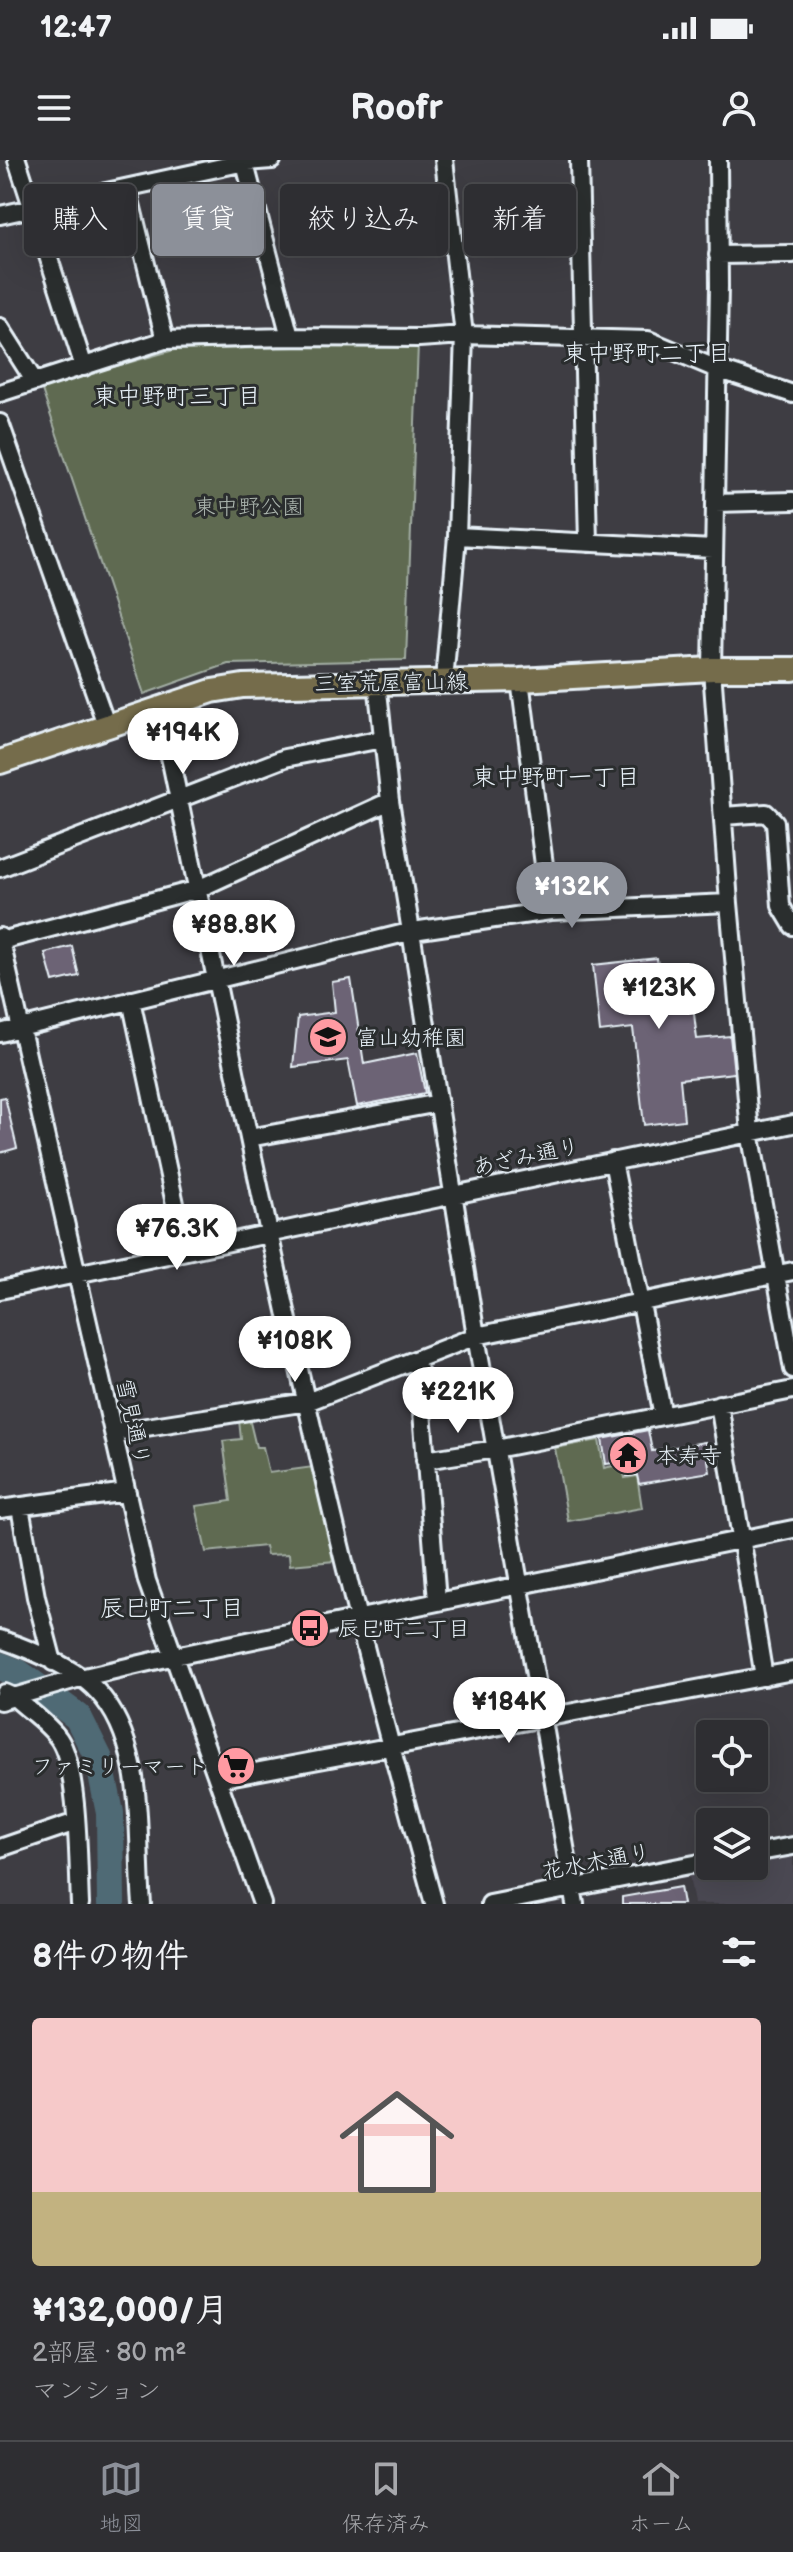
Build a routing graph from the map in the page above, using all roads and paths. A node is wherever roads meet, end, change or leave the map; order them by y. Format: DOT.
graph roads {
  1 [pos="17,160"];
  2 [pos="272,160"];
  3 [pos="444,160"];
  4 [pos="579,160"];
  5 [pos="718,160"];
  6 [pos="244,161"];
  7 [pos="24,184"];
  8 [pos="136,186"];
  9 [pos="24,210"];
  10 [pos="0,215"];
  11 [pos="136,224"];
  12 [pos="793,254"];
  13 [pos="718,255"];
  14 [pos="47,256"];
  15 [pos="0,327"];
  16 [pos="464,335"];
  17 [pos="290,337"];
  18 [pos="583,339"];
  19 [pos="165,340"];
  20 [pos="84,367"];
  21 [pos="717,369"];
  22 [pos="35,382"];
  23 [pos="0,393"];
  24 [pos="793,394"];
  25 [pos="0,423"];
  26 [pos="793,501"];
  27 [pos="715,503"];
  28 [pos="457,536"];
  29 [pos="588,543"];
  30 [pos="713,549"];
  31 [pos="712,669"];
  32 [pos="793,669"];
  33 [pos="520,680"];
  34 [pos="444,681"];
  35 [pos="377,682"];
  36 [pos="160,709"];
  37 [pos="107,727"];
  38 [pos="382,739"];
  39 [pos="0,762"];
  40 [pos="179,800"];
  41 [pos="390,801"];
  42 [pos="723,816"];
  43 [pos="0,868"];
  44 [pos="198,889"];
  45 [pos="729,903"];
  46 [pos="550,911"];
  47 [pos="793,926"];
  48 [pos="413,931"];
  49 [pos="0,939"];
  50 [pos="216,980"];
  51 [pos="131,1000"];
  52 [pos="20,1028"];
  53 [pos="0,1033"];
  54 [pos="439,1103"];
  55 [pos="793,1124"];
  56 [pos="750,1132"];
  57 [pos="249,1138"];
  58 [pos="613,1161"];
  59 [pos="453,1194"];
  60 [pos="269,1234"];
  61 [pos="185,1250"];
  62 [pos="784,1273"];
  63 [pos="78,1274"];
  64 [pos="0,1290"];
  65 [pos="641,1303"];
  66 [pos="476,1336"];
  67 [pos="418,1361"];
  68 [pos="793,1369"];
  69 [pos="793,1390"];
  70 [pos="307,1402"];
  71 [pos="719,1404"];
  72 [pos="663,1416"];
  73 [pos="114,1432"];
  74 [pos="496,1449"];
  75 [pos="425,1460"];
  76 [pos="127,1492"];
  77 [pos="20,1507"];
  78 [pos="0,1509"];
  79 [pos="793,1529"];
  80 [pos="742,1540"];
  81 [pos="521,1584"];
  82 [pos="437,1601"];
  83 [pos="357,1617"];
  84 [pos="0,1639"];
  85 [pos="175,1656"];
  86 [pos="53,1662"];
  87 [pos="793,1671"];
  88 [pos="764,1677"];
  89 [pos="80,1678"];
  90 [pos="5,1696"];
  91 [pos="543,1718"];
  92 [pos="391,1747"];
  93 [pos="218,1779"];
  94 [pos="76,1822"];
  95 [pos="793,1846"];
  96 [pos="0,1848"];
  97 [pos="768,1850"];
  98 [pos="696,1865"];
  99 [pos="574,1896"];
  100 [pos="80,1904"];
  101 [pos="142,1904"];
  102 [pos="262,1904"];
  103 [pos="434,1904"];
  104 [pos="490,1904"];
  1 -- 7 [label="street"];
  2 -- 6 [label="street"];
  3 -- 16 [label="street"];
  4 -- 18 [label="street"];
  5 -- 13 [label="street"];
  6 -- 8 [label="street"];
  6 -- 17 [label="street"];
  9 -- 10 [label="street"];
  11 -- 19 [label="street"];
  12 -- 13 [label="street"];
  13 -- 21 [label="street"];
  14 -- 20 [label="street"];
  15 -- 22 [label="street"];
  16 -- 17 [label="street"];
  16 -- 18 [label="street"];
  16 -- 28 [label="street"];
  17 -- 19 [label="street"];
  18 -- 21 [label="street"];
  18 -- 29 [label="street"];
  19 -- 20 [label="street"];
  20 -- 22 [label="street"];
  21 -- 24 [label="street"];
  21 -- 27 [label="street"];
  22 -- 23 [label="street"];
  25 -- 37 [label="street"];
  26 -- 27 [label="street"];
  27 -- 30 [label="street"];
  28 -- 29 [label="street"];
  28 -- 34 [label="street"];
  29 -- 30 [label="street"];
  30 -- 31 [label="street"];
  31 -- 32 [label="main road, 三室荒屋富山線"];
  31 -- 33 [label="main road, 三室荒屋富山線"];
  31 -- 42 [label="street"];
  33 -- 34 [label="main road, 三室荒屋富山線"];
  33 -- 46 [label="street"];
  34 -- 35 [label="main road, 三室荒屋富山線"];
  35 -- 36 [label="main road, 三室荒屋富山線"];
  35 -- 38 [label="street"];
  36 -- 37 [label="main road, 三室荒屋富山線"];
  36 -- 40 [label="street"];
  37 -- 39 [label="main road, 三室荒屋富山線"];
  38 -- 40 [label="street"];
  38 -- 41 [label="street"];
  40 -- 43 [label="street"];
  40 -- 44 [label="street"];
  41 -- 44 [label="street"];
  41 -- 48 [label="street"];
  42 -- 45 [label="street"];
  42 -- 47 [label="street"];
  44 -- 49 [label="street"];
  44 -- 50 [label="street"];
  45 -- 46 [label="street"];
  45 -- 56 [label="street"];
  46 -- 48 [label="street"];
  48 -- 50 [label="street"];
  48 -- 54 [label="street"];
  49 -- 52 [label="street, 雪見通り"];
  50 -- 51 [label="street"];
  50 -- 57 [label="street"];
  51 -- 52 [label="street"];
  51 -- 61 [label="street"];
  52 -- 53 [label="street"];
  52 -- 63 [label="street, 雪見通り"];
  54 -- 57 [label="street"];
  54 -- 59 [label="street"];
  55 -- 56 [label="street, あざみ通り"];
  56 -- 58 [label="street, あざみ通り"];
  56 -- 62 [label="street"];
  57 -- 60 [label="street"];
  58 -- 59 [label="street, あざみ通り"];
  58 -- 65 [label="street"];
  59 -- 60 [label="street, あざみ通り"];
  59 -- 66 [label="street"];
  60 -- 61 [label="street, あざみ通り"];
  60 -- 70 [label="street"];
  61 -- 63 [label="street, あざみ通り"];
  62 -- 65 [label="street"];
  62 -- 68 [label="street"];
  63 -- 64 [label="street, あざみ通り"];
  63 -- 73 [label="street, 雪見通り"];
  65 -- 66 [label="street"];
  65 -- 72 [label="street"];
  66 -- 67 [label="street"];
  66 -- 74 [label="street"];
  67 -- 70 [label="street"];
  67 -- 75 [label="street"];
  69 -- 71 [label="street"];
  70 -- 73 [label="street"];
  70 -- 83 [label="street"];
  71 -- 72 [label="street"];
  71 -- 80 [label="street"];
  72 -- 74 [label="street"];
  73 -- 76 [label="street, 雪見通り"];
  74 -- 75 [label="street"];
  74 -- 81 [label="street"];
  75 -- 82 [label="street"];
  76 -- 77 [label="street"];
  76 -- 85 [label="street, 雪見通り"];
  77 -- 78 [label="street"];
  77 -- 86 [label="street"];
  79 -- 80 [label="street"];
  80 -- 81 [label="street"];
  80 -- 88 [label="street"];
  81 -- 82 [label="street"];
  81 -- 91 [label="street"];
  82 -- 83 [label="street"];
  83 -- 85 [label="street"];
  83 -- 92 [label="street"];
  84 -- 86 [label="street"];
  85 -- 89 [label="street"];
  85 -- 93 [label="street, 雪見通り"];
  86 -- 89 [label="street"];
  87 -- 88 [label="street"];
  88 -- 91 [label="street"];
  89 -- 90 [label="street"];
  89 -- 101 [label="street"];
  90 -- 94 [label="street"];
  91 -- 92 [label="street"];
  91 -- 99 [label="street"];
  92 -- 93 [label="street"];
  92 -- 103 [label="street"];
  93 -- 102 [label="street, 雪見通り"];
  94 -- 96 [label="street"];
  94 -- 100 [label="street"];
  95 -- 97 [label="street"];
  98 -- 99 [label="street, 花水木通り"];
  99 -- 104 [label="street, 花水木通り"];
}
